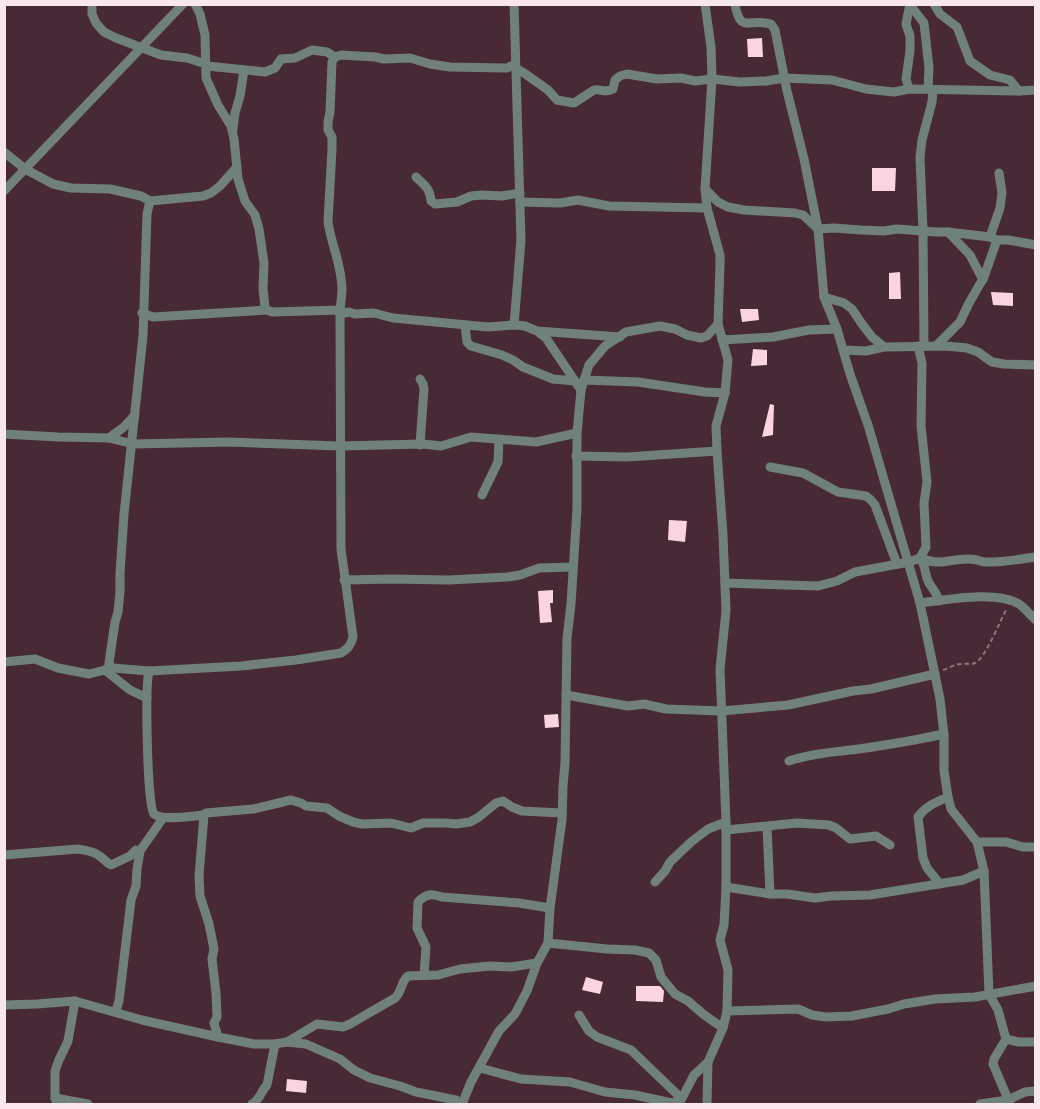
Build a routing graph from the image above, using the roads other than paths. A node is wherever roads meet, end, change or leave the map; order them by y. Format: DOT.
graph roads {
  1 [pos="92,4"];
  2 [pos="183,4"];
  3 [pos="195,4"];
  4 [pos="514,4"];
  5 [pos="705,4"];
  6 [pos="735,4"];
  7 [pos="934,4"];
  8 [pos="910,5"];
  9 [pos="141,48"];
  10 [pos="335,57"];
  11 [pos="207,65"];
  12 [pos="512,67"];
  13 [pos="244,70"];
  14 [pos="784,78"];
  15 [pos="712,79"];
  16 [pos="909,89"];
  17 [pos="931,89"];
  18 [pos="1035,90"];
  19 [pos="1019,91"];
  20 [pos="232,132"];
  21 [pos="4,152"];
  22 [pos="237,167"];
  23 [pos="25,169"];
  24 [pos="999,173"];
  25 [pos="416,177"];
  26 [pos="705,189"];
  27 [pos="5,190"];
  28 [pos="520,198"];
  29 [pos="150,201"];
  30 [pos="707,208"];
  31 [pos="818,229"];
  32 [pos="923,231"];
  33 [pos="948,232"];
  34 [pos="994,238"];
  35 [pos="1035,245"];
  36 [pos="983,280"];
  37 [pos="824,297"];
  38 [pos="267,310"];
  39 [pos="342,310"];
  40 [pos="142,313"];
  41 [pos="153,317"];
  42 [pos="718,324"];
  43 [pos="465,325"];
  44 [pos="514,325"];
  45 [pos="143,329"];
  46 [pos="837,329"];
  47 [pos="537,331"];
  48 [pos="620,337"];
  49 [pos="722,340"];
  50 [pos="926,346"];
  51 [pos="884,347"];
  52 [pos="843,350"];
  53 [pos="1035,365"];
  54 [pos="420,379"];
  55 [pos="580,384"];
  56 [pos="725,393"];
  57 [pos="135,415"];
  58 [pos="577,433"];
  59 [pos="4,434"];
  60 [pos="109,438"];
  61 [pos="499,439"];
  62 [pos="133,444"];
  63 [pos="420,445"];
  64 [pos="340,446"];
  65 [pos="717,451"];
  66 [pos="576,456"];
  67 [pos="770,467"];
  68 [pos="482,495"];
  69 [pos="1035,557"];
  70 [pos="920,558"];
  71 [pos="909,562"];
  72 [pos="897,564"];
  73 [pos="573,567"];
  74 [pos="344,580"];
  75 [pos="725,584"];
  76 [pos="939,601"];
  77 [pos="920,603"];
  78 [pos="1031,610"];
  79 [pos="1035,620"];
  80 [pos="4,662"];
  81 [pos="107,668"];
  82 [pos="149,671"];
  83 [pos="935,674"];
  84 [pos="566,695"];
  85 [pos="147,698"];
  86 [pos="721,711"];
  87 [pos="944,735"];
  88 [pos="789,760"];
  89 [pos="948,797"];
  90 [pos="562,813"];
  91 [pos="204,816"];
  92 [pos="164,818"];
  93 [pos="726,826"];
  94 [pos="767,827"];
  95 [pos="977,842"];
  96 [pos="890,845"];
  97 [pos="1035,847"];
  98 [pos="140,851"];
  99 [pos="4,855"];
  100 [pos="984,872"];
  101 [pos="655,882"];
  102 [pos="939,884"];
  103 [pos="726,886"];
  104 [pos="770,894"];
  105 [pos="550,908"];
  106 [pos="548,943"];
  107 [pos="537,963"];
  108 [pos="424,975"];
  109 [pos="1035,986"];
  110 [pos="989,994"];
  111 [pos="75,1001"];
  112 [pos="4,1005"];
  113 [pos="116,1011"];
  114 [pos="727,1011"];
  115 [pos="579,1015"];
  116 [pos="723,1028"];
  117 [pos="218,1037"];
  118 [pos="1006,1039"];
  119 [pos="287,1042"];
  120 [pos="1035,1042"];
  121 [pos="275,1044"];
  122 [pos="708,1062"];
  123 [pos="480,1068"];
  124 [pos="1035,1091"];
  125 [pos="680,1100"];
  126 [pos="56,1101"];
  127 [pos="460,1102"];
  128 [pos="1009,1102"];
  129 [pos="88,1104"];
  130 [pos="252,1104"];
  131 [pos="707,1104"];
  132 [pos="980,1104"];
  1 -- 9 [label="street"];
  2 -- 9 [label="street"];
  3 -- 11 [label="street"];
  4 -- 12 [label="street"];
  5 -- 15 [label="street"];
  6 -- 14 [label="street"];
  7 -- 19 [label="street"];
  8 -- 16 [label="street"];
  8 -- 17 [label="street"];
  9 -- 11 [label="street"];
  9 -- 23 [label="street"];
  10 -- 12 [label="street"];
  10 -- 13 [label="street"];
  10 -- 39 [label="street"];
  11 -- 13 [label="street"];
  11 -- 20 [label="street"];
  12 -- 15 [label="street"];
  12 -- 28 [label="street"];
  13 -- 20 [label="street"];
  14 -- 15 [label="street"];
  14 -- 16 [label="street"];
  14 -- 31 [label="street"];
  15 -- 26 [label="street"];
  16 -- 17 [label="street"];
  17 -- 19 [label="street"];
  17 -- 32 [label="street"];
  18 -- 19 [label="street"];
  20 -- 22 [label="street"];
  21 -- 23 [label="street"];
  22 -- 29 [label="street"];
  22 -- 38 [label="street"];
  23 -- 27 [label="street"];
  23 -- 29 [label="street"];
  24 -- 34 [label="street"];
  25 -- 28 [label="street"];
  26 -- 30 [label="street"];
  26 -- 31 [label="street"];
  28 -- 30 [label="street"];
  28 -- 44 [label="street"];
  29 -- 40 [label="street"];
  30 -- 42 [label="street"];
  31 -- 32 [label="street"];
  31 -- 37 [label="street"];
  32 -- 33 [label="street"];
  32 -- 50 [label="street"];
  33 -- 34 [label="street"];
  33 -- 36 [label="street"];
  34 -- 35 [label="street"];
  34 -- 36 [label="street"];
  36 -- 50 [label="street"];
  37 -- 46 [label="street"];
  37 -- 51 [label="street"];
  38 -- 39 [label="street"];
  38 -- 41 [label="street"];
  39 -- 43 [label="street"];
  39 -- 64 [label="street"];
  40 -- 41 [label="street"];
  40 -- 45 [label="street"];
  41 -- 45 [label="street"];
  42 -- 48 [label="street"];
  42 -- 49 [label="street"];
  43 -- 44 [label="street"];
  43 -- 55 [label="street"];
  44 -- 47 [label="street"];
  45 -- 57 [label="street"];
  46 -- 49 [label="street"];
  46 -- 52 [label="street"];
  47 -- 48 [label="street"];
  47 -- 55 [label="street"];
  48 -- 55 [label="street"];
  49 -- 56 [label="street"];
  50 -- 51 [label="street"];
  50 -- 53 [label="street"];
  50 -- 70 [label="street"];
  51 -- 52 [label="street"];
  52 -- 71 [label="street"];
  54 -- 63 [label="street"];
  55 -- 56 [label="street"];
  55 -- 58 [label="street"];
  56 -- 65 [label="street"];
  57 -- 60 [label="street"];
  57 -- 62 [label="street"];
  58 -- 61 [label="street"];
  58 -- 66 [label="street"];
  59 -- 60 [label="street"];
  60 -- 62 [label="street"];
  61 -- 63 [label="street"];
  61 -- 68 [label="street"];
  62 -- 64 [label="street"];
  62 -- 81 [label="street"];
  63 -- 64 [label="street"];
  64 -- 74 [label="street"];
  65 -- 66 [label="street"];
  65 -- 75 [label="street"];
  66 -- 73 [label="street"];
  67 -- 72 [label="street"];
  69 -- 70 [label="street"];
  70 -- 71 [label="street"];
  70 -- 76 [label="street"];
  71 -- 72 [label="street"];
  71 -- 77 [label="street"];
  72 -- 75 [label="street"];
  73 -- 74 [label="street"];
  73 -- 84 [label="street"];
  74 -- 82 [label="street"];
  75 -- 86 [label="street"];
  76 -- 77 [label="street"];
  76 -- 78 [label="street"];
  77 -- 83 [label="street"];
  78 -- 79 [label="street"];
  80 -- 81 [label="street"];
  81 -- 82 [label="street"];
  81 -- 85 [label="street"];
  82 -- 85 [label="street"];
  83 -- 86 [label="street"];
  83 -- 87 [label="street"];
  84 -- 86 [label="street"];
  84 -- 90 [label="street"];
  85 -- 92 [label="street"];
  86 -- 93 [label="street"];
  87 -- 88 [label="street"];
  87 -- 89 [label="street"];
  89 -- 95 [label="street"];
  89 -- 102 [label="street"];
  90 -- 91 [label="street"];
  90 -- 105 [label="street"];
  91 -- 92 [label="street"];
  91 -- 117 [label="street"];
  92 -- 98 [label="street"];
  93 -- 94 [label="street"];
  93 -- 101 [label="street"];
  93 -- 103 [label="street"];
  94 -- 96 [label="street"];
  94 -- 104 [label="street"];
  95 -- 97 [label="street"];
  95 -- 100 [label="street"];
  98 -- 99 [label="street"];
  98 -- 113 [label="street"];
  100 -- 102 [label="street"];
  100 -- 110 [label="street"];
  102 -- 104 [label="street"];
  103 -- 104 [label="street"];
  103 -- 114 [label="street"];
  105 -- 106 [label="street"];
  105 -- 108 [label="street"];
  106 -- 107 [label="street"];
  106 -- 116 [label="street"];
  107 -- 108 [label="street"];
  107 -- 123 [label="street"];
  108 -- 119 [label="street"];
  109 -- 110 [label="street"];
  110 -- 114 [label="street"];
  110 -- 118 [label="street"];
  111 -- 112 [label="street"];
  111 -- 113 [label="street"];
  111 -- 126 [label="street"];
  113 -- 117 [label="street"];
  114 -- 116 [label="street"];
  115 -- 125 [label="street"];
  116 -- 122 [label="street"];
  117 -- 121 [label="street"];
  118 -- 120 [label="street"];
  118 -- 128 [label="street"];
  119 -- 121 [label="street"];
  119 -- 127 [label="street"];
  121 -- 130 [label="street"];
  122 -- 125 [label="street"];
  122 -- 131 [label="street"];
  123 -- 125 [label="street"];
  123 -- 127 [label="street"];
  124 -- 128 [label="street"];
  126 -- 129 [label="street"];
  128 -- 132 [label="street"];
}
